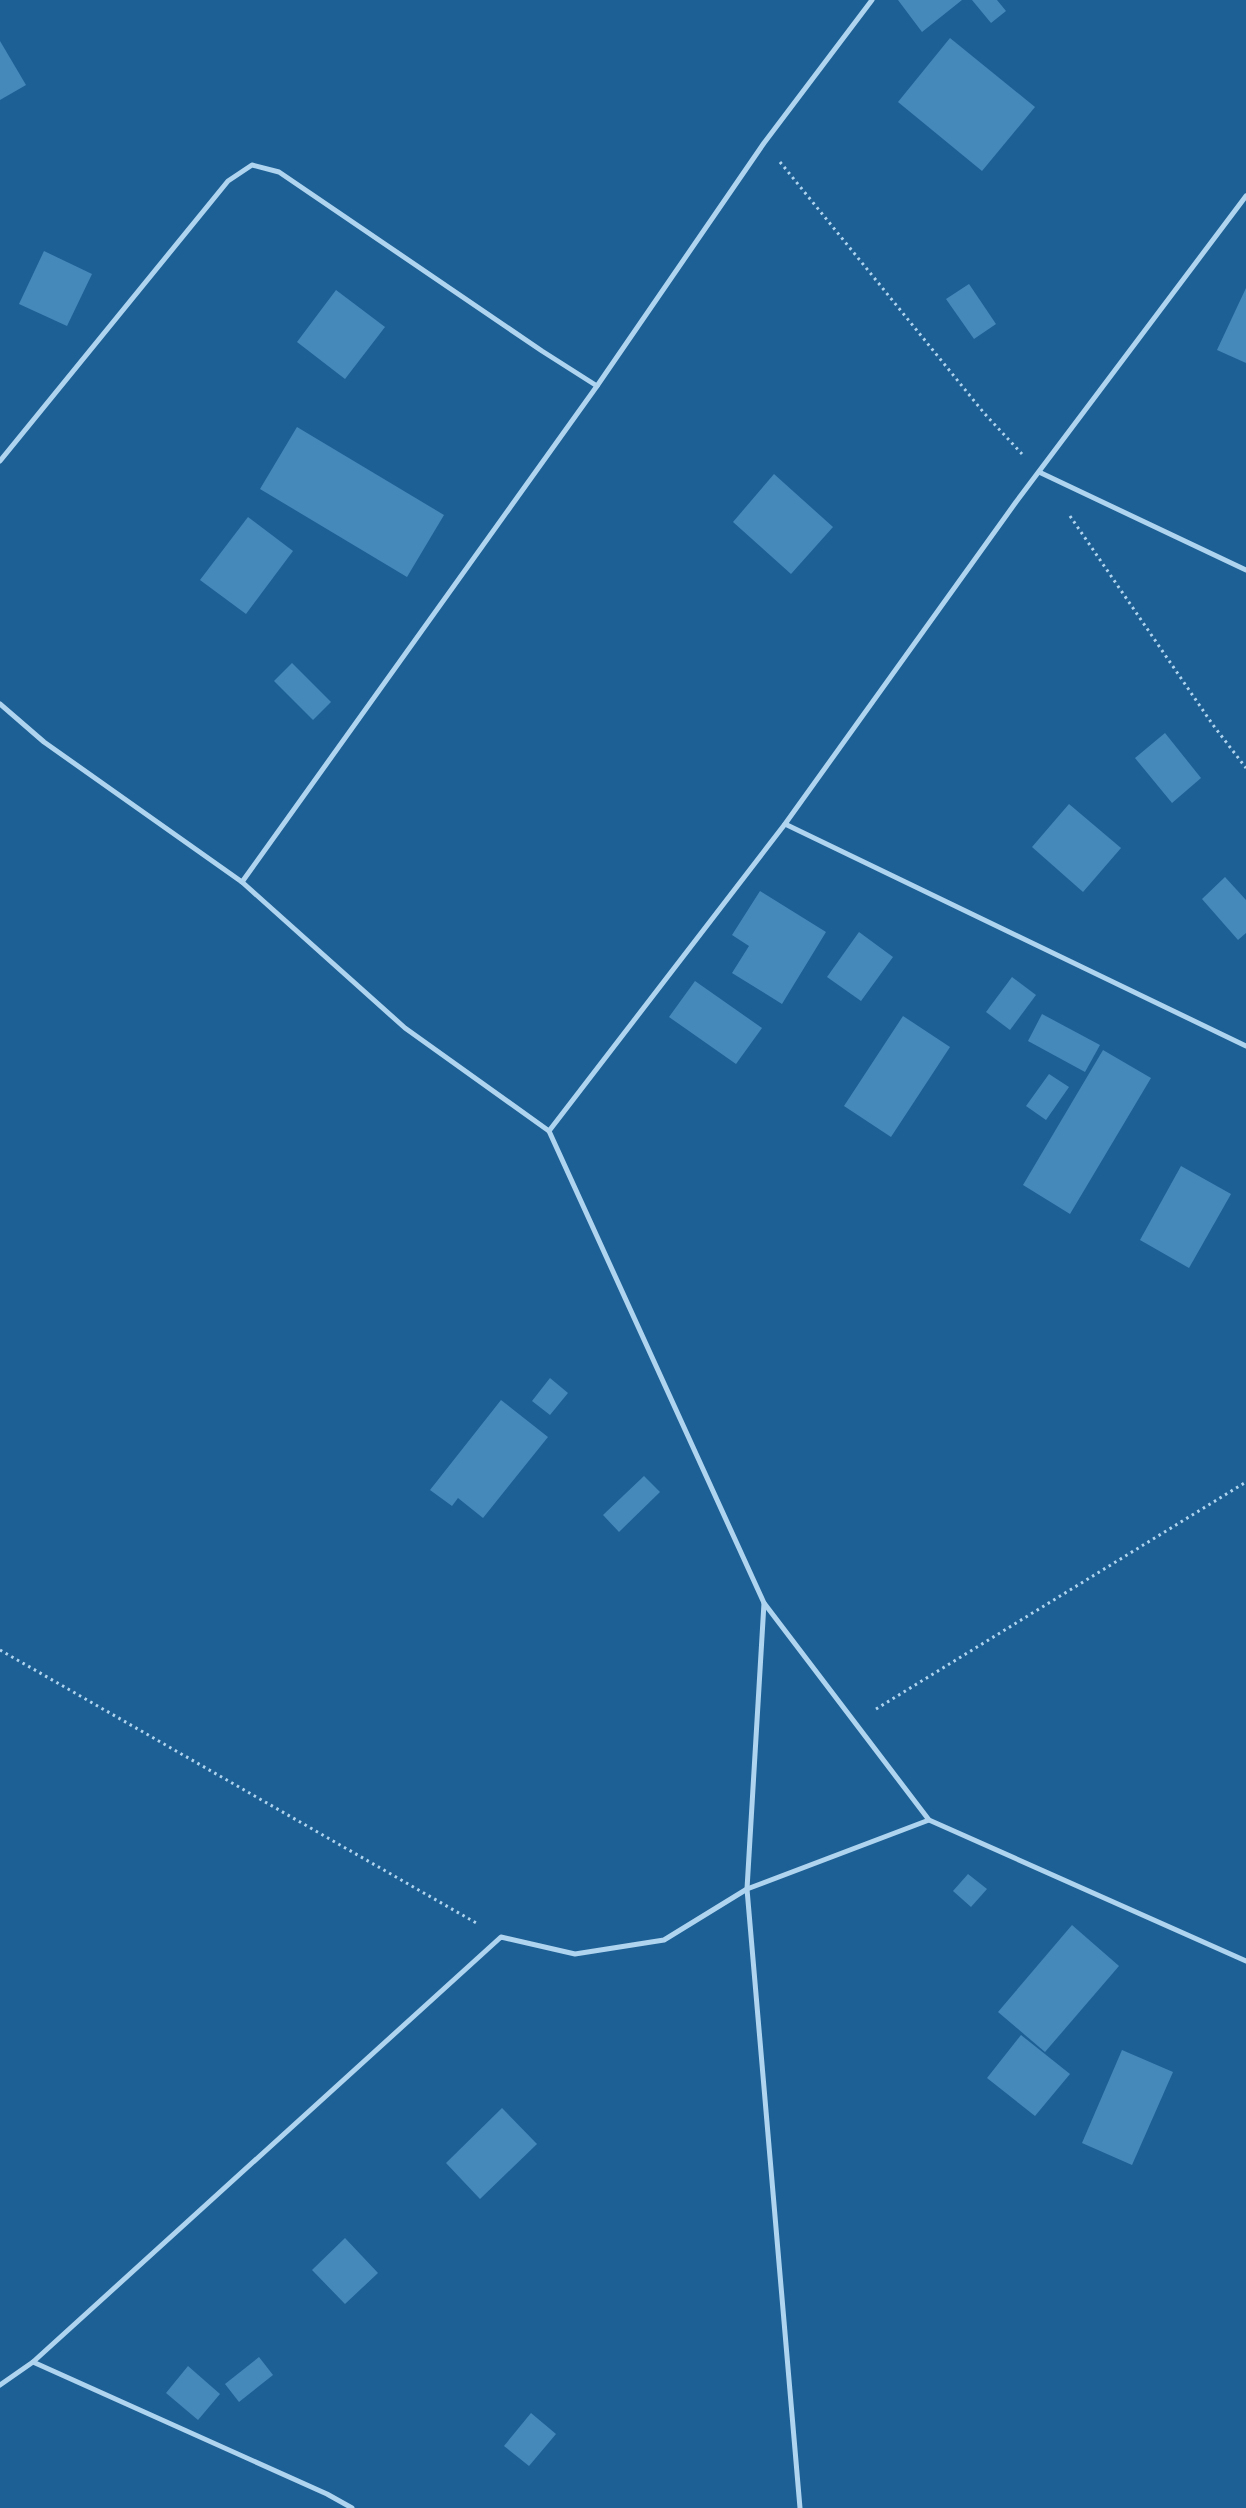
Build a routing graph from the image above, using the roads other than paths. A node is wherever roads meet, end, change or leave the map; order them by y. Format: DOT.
graph roads {
  1 [pos="872,0"];
  2 [pos="1246,196"];
  3 [pos="597,386"];
  4 [pos="0,461"];
  5 [pos="1039,472"];
  6 [pos="1246,570"];
  7 [pos="0,704"];
  8 [pos="785,824"];
  9 [pos="242,882"];
  10 [pos="1246,1046"];
  11 [pos="549,1131"];
  12 [pos="764,1603"];
  13 [pos="929,1820"];
  14 [pos="747,1889"];
  15 [pos="1246,1961"];
  16 [pos="33,2362"];
  17 [pos="0,2385"];
  18 [pos="352,2508"];
  19 [pos="800,2508"];
  1 -- 3 [label="street"];
  2 -- 5 [label="street"];
  3 -- 4 [label="street"];
  3 -- 9 [label="street"];
  5 -- 6 [label="street"];
  5 -- 8 [label="street"];
  7 -- 9 [label="street"];
  8 -- 10 [label="street"];
  8 -- 11 [label="street"];
  9 -- 11 [label="street"];
  11 -- 12 [label="street"];
  12 -- 13 [label="street"];
  12 -- 14 [label="street"];
  13 -- 14 [label="street"];
  13 -- 15 [label="street"];
  14 -- 16 [label="street"];
  14 -- 19 [label="street"];
  16 -- 17 [label="street"];
  16 -- 18 [label="street"];
}
